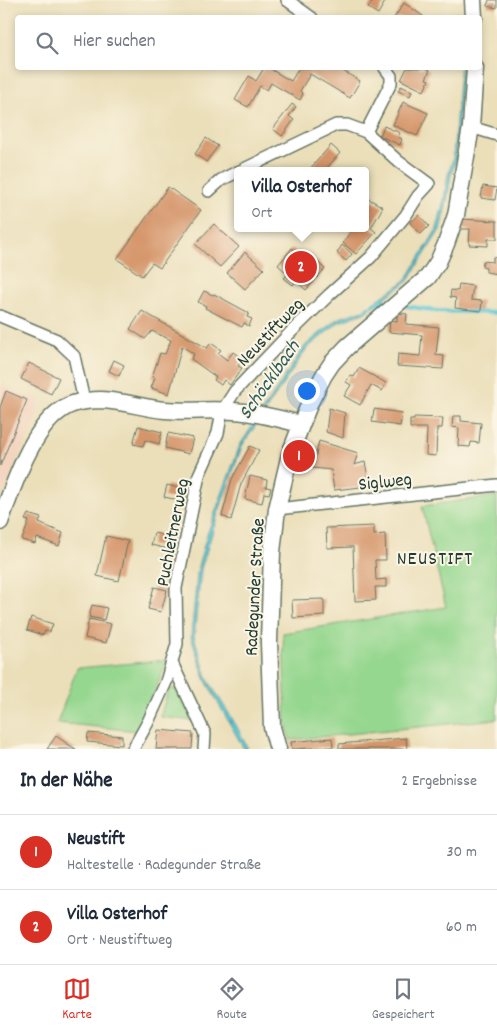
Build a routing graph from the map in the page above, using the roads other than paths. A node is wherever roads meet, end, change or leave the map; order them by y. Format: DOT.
graph roads {
  1 [pos="287,0"];
  2 [pos="473,0"];
  3 [pos="308,15"];
  4 [pos="474,15"];
  5 [pos="387,70"];
  6 [pos="474,70"];
  7 [pos="471,127"];
  8 [pos="366,132"];
  9 [pos="497,134"];
  10 [pos="249,167"];
  11 [pos="234,174"];
  12 [pos="209,191"];
  13 [pos="0,316"];
  14 [pos="84,401"];
  15 [pos="222,411"];
  16 [pos="301,424"];
  17 [pos="497,485"];
  18 [pos="277,509"];
  19 [pos="0,522"];
  20 [pos="172,663"];
  21 [pos="133,749"];
  22 [pos="204,749"];
  23 [pos="278,749"];
  1 -- 3 [label="street"];
  2 -- 4 [label="main road"];
  5 -- 8 [label="street"];
  6 -- 7 [label="main road, Radegunder Straße"];
  7 -- 9 [label="street"];
  7 -- 16 [label="main road, Radegunder Straße"];
  8 -- 10 [label="street, Neustiftweg"];
  8 -- 15 [label="street, Neustiftweg"];
  11 -- 12 [label="street, Neustiftweg"];
  13 -- 14 [label="street"];
  14 -- 15 [label="main road"];
  14 -- 19 [label="main road"];
  15 -- 16 [label="main road"];
  15 -- 20 [label="street, Puchleitnerweg"];
  16 -- 18 [label="main road, Radegunder Straße"];
  17 -- 18 [label="street, Siglweg"];
  18 -- 23 [label="main road, Radegunder Straße"];
  20 -- 21 [label="street, Puchleitnerweg"];
  20 -- 22 [label="street"];
}
